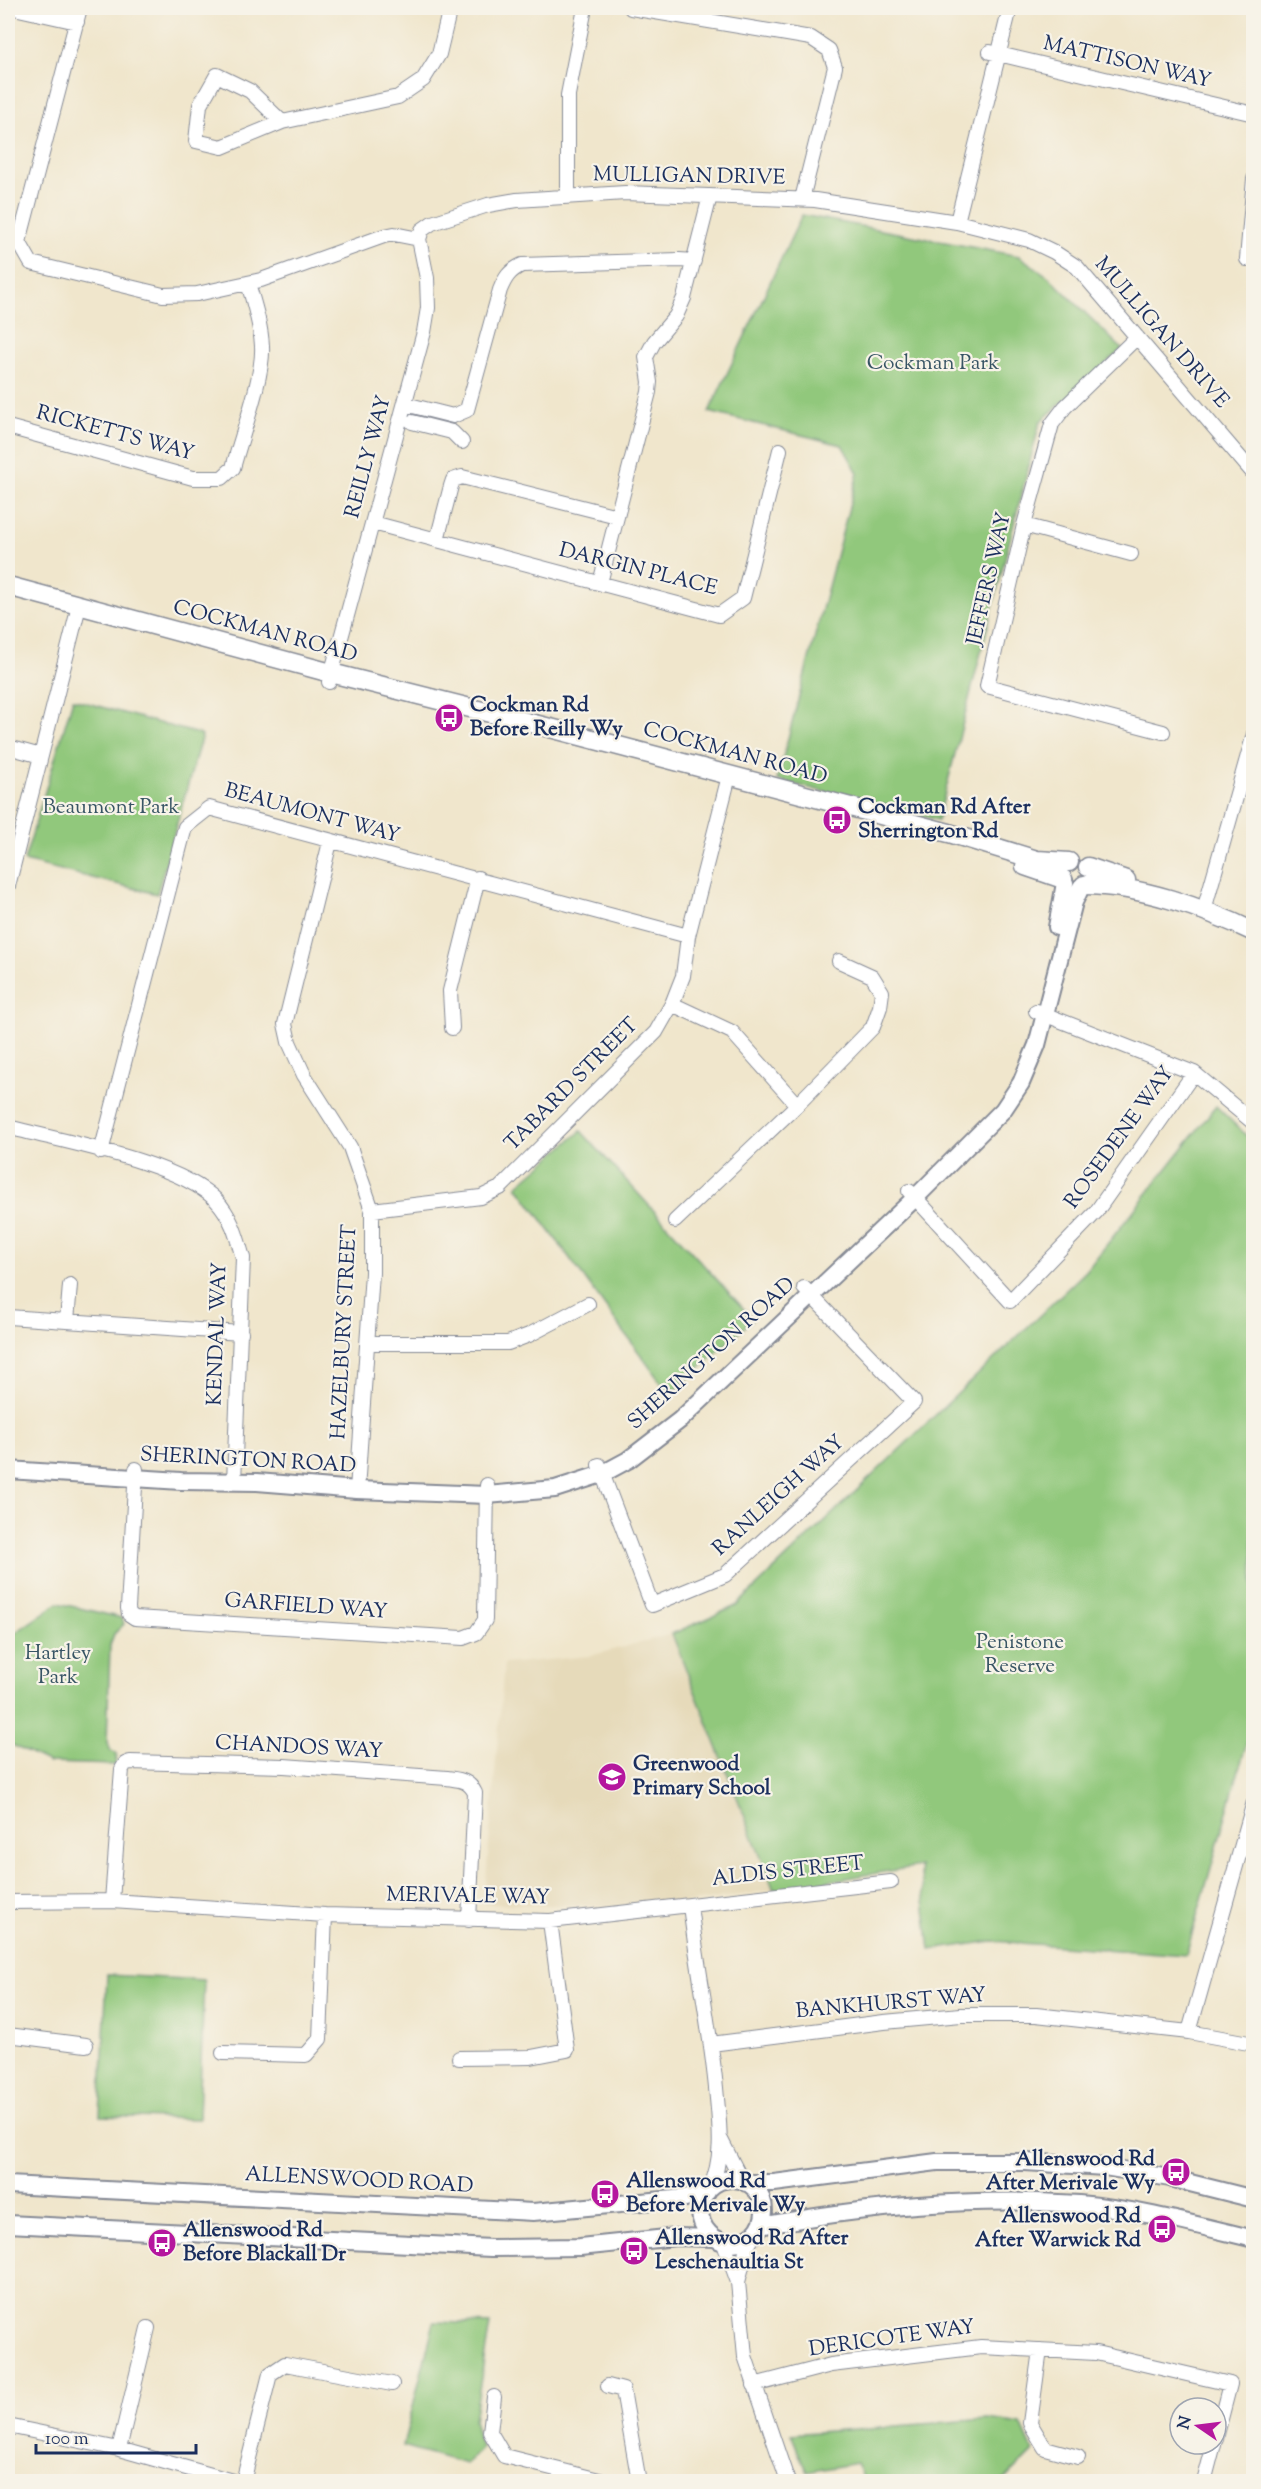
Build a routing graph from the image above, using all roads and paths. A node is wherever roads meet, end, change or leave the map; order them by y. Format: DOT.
graph roads {
  1 [pos="15,8"];
  2 [pos="81,8"];
  3 [pos="450,8"];
  4 [pos="585,8"];
  5 [pos="631,8"];
  6 [pos="1002,8"];
  7 [pos="1010,8"];
  8 [pos="76,22"];
  9 [pos="994,53"];
  10 [pos="1254,114"];
  11 [pos="282,122"];
  12 [pos="1254,179"];
  13 [pos="710,196"];
  14 [pos="568,197"];
  15 [pos="802,199"];
  16 [pos="952,221"];
  17 [pos="419,239"];
  18 [pos="1247,259"];
  19 [pos="694,261"];
  20 [pos="248,283"];
  21 [pos="1137,337"];
  22 [pos="405,404"];
  23 [pos="412,422"];
  24 [pos="8,427"];
  25 [pos="462,442"];
  26 [pos="780,450"];
  27 [pos="1254,474"];
  28 [pos="617,516"];
  29 [pos="372,524"];
  30 [pos="1024,525"];
  31 [pos="437,540"];
  32 [pos="1131,554"];
  33 [pos="600,584"];
  34 [pos="8,586"];
  35 [pos="8,597"];
  36 [pos="78,610"];
  37 [pos="330,678"];
  38 [pos="1163,732"];
  39 [pos="1253,742"];
  40 [pos="8,747"];
  41 [pos="41,756"];
  42 [pos="728,781"];
  43 [pos="330,842"];
  44 [pos="478,878"];
  45 [pos="1075,878"];
  46 [pos="8,886"];
  47 [pos="1205,906"];
  48 [pos="1254,922"];
  49 [pos="1254,932"];
  50 [pos="688,936"];
  51 [pos="839,961"];
  52 [pos="672,1004"];
  53 [pos="1041,1013"];
  54 [pos="453,1028"];
  55 [pos="1194,1073"];
  56 [pos="797,1105"];
  57 [pos="1254,1123"];
  58 [pos="8,1127"];
  59 [pos="101,1152"];
  60 [pos="912,1194"];
  61 [pos="372,1210"];
  62 [pos="675,1221"];
  63 [pos="70,1285"];
  64 [pos="808,1292"];
  65 [pos="588,1304"];
  66 [pos="8,1317"];
  67 [pos="67,1321"];
  68 [pos="241,1333"];
  69 [pos="367,1343"];
  70 [pos="8,1462"];
  71 [pos="600,1469"];
  72 [pos="8,1470"];
  73 [pos="136,1473"];
  74 [pos="234,1477"];
  75 [pos="358,1485"];
  76 [pos="487,1490"];
  77 [pos="1254,1802"];
  78 [pos="891,1882"];
  79 [pos="112,1901"];
  80 [pos="8,1902"];
  81 [pos="690,1905"];
  82 [pos="325,1915"];
  83 [pos="469,1920"];
  84 [pos="550,1921"];
  85 [pos="1189,2032"];
  86 [pos="8,2035"];
  87 [pos="711,2044"];
  88 [pos="1254,2044"];
  89 [pos="86,2045"];
  90 [pos="223,2053"];
  91 [pos="459,2058"];
  92 [pos="721,2140"];
  93 [pos="744,2182"];
  94 [pos="8,2185"];
  95 [pos="709,2190"];
  96 [pos="1254,2199"];
  97 [pos="8,2224"];
  98 [pos="758,2229"];
  99 [pos="719,2239"];
  100 [pos="1254,2239"];
  101 [pos="738,2282"];
  102 [pos="148,2328"];
  103 [pos="1040,2350"];
  104 [pos="392,2384"];
  105 [pos="754,2385"];
  106 [pos="608,2386"];
  107 [pos="1227,2396"];
  108 [pos="494,2397"];
  109 [pos="8,2426"];
  110 [pos="119,2449"];
  111 [pos="1211,2456"];
  112 [pos="1078,2457"];
  113 [pos="236,2481"];
  114 [pos="243,2481"];
  115 [pos="607,2481"];
  116 [pos="639,2481"];
  117 [pos="788,2481"];
  118 [pos="1204,2481"];
  1 -- 8 [label="street"];
  2 -- 8 [label="street"];
  3 -- 11 [label="street"];
  4 -- 14 [label="street"];
  5 -- 15 [label="street"];
  6 -- 9 [label="street"];
  7 -- 9 [label="street"];
  8 -- 20 [label="street"];
  9 -- 10 [label="street, MATTISON WAY"];
  9 -- 16 [label="street"];
  11 -- 11 [label="street"];
  12 -- 18 [label="street"];
  13 -- 14 [label="street, MULLIGAN DRIVE"];
  13 -- 15 [label="street, MULLIGAN DRIVE"];
  13 -- 19 [label="street"];
  14 -- 17 [label="street, MULLIGAN DRIVE"];
  15 -- 16 [label="street, MULLIGAN DRIVE"];
  16 -- 21 [label="street, MULLIGAN DRIVE"];
  17 -- 20 [label="street"];
  17 -- 22 [label="street, REILLY WAY"];
  19 -- 22 [label="street"];
  19 -- 28 [label="street"];
  20 -- 24 [label="street, RICKETTS WAY"];
  21 -- 27 [label="street, MULLIGAN DRIVE"];
  21 -- 30 [label="street, JEFFERS WAY"];
  22 -- 29 [label="street, REILLY WAY"];
  23 -- 25 [label="street"];
  26 -- 33 [label="street, DARGIN PLACE"];
  28 -- 31 [label="street"];
  28 -- 33 [label="street"];
  29 -- 31 [label="street, DARGIN PLACE"];
  29 -- 37 [label="street, REILLY WAY"];
  30 -- 32 [label="street"];
  30 -- 38 [label="street, JEFFERS WAY"];
  31 -- 33 [label="street, DARGIN PLACE"];
  34 -- 36 [label="main road, COCKMAN ROAD"];
  35 -- 36 [label="main road, COCKMAN ROAD"];
  36 -- 37 [label="main road, COCKMAN ROAD"];
  36 -- 41 [label="street"];
  37 -- 42 [label="main road, COCKMAN ROAD"];
  39 -- 47 [label="street"];
  40 -- 41 [label="street"];
  41 -- 46 [label="street"];
  42 -- 45 [label="main road, COCKMAN ROAD"];
  42 -- 50 [label="street, TABARD STREET"];
  43 -- 44 [label="street, BEAUMONT WAY"];
  43 -- 59 [label="street, BEAUMONT WAY"];
  43 -- 61 [label="street, HAZELBURY STREET"];
  44 -- 50 [label="street, BEAUMONT WAY"];
  44 -- 54 [label="street"];
  45 -- 47 [label="main road, COCKMAN ROAD"];
  45 -- 53 [label="street, SHERINGTON ROAD"];
  47 -- 48 [label="main road, COCKMAN ROAD"];
  47 -- 49 [label="main road, COCKMAN ROAD"];
  50 -- 52 [label="street, TABARD STREET"];
  51 -- 56 [label="street"];
  52 -- 56 [label="street"];
  52 -- 61 [label="street, TABARD STREET"];
  53 -- 55 [label="street"];
  53 -- 60 [label="street, SHERINGTON ROAD"];
  55 -- 57 [label="street"];
  55 -- 60 [label="street, ROSEDENE WAY"];
  56 -- 62 [label="street"];
  58 -- 59 [label="street, KENDAL WAY"];
  59 -- 68 [label="street, KENDAL WAY"];
  60 -- 64 [label="street, SHERINGTON ROAD"];
  61 -- 69 [label="street, HAZELBURY STREET"];
  63 -- 67 [label="street"];
  64 -- 71 [label="street, SHERINGTON ROAD"];
  64 -- 71 [label="street, RANLEIGH WAY"];
  65 -- 69 [label="street"];
  66 -- 67 [label="street"];
  67 -- 68 [label="street"];
  68 -- 74 [label="street, KENDAL WAY"];
  69 -- 75 [label="street, HAZELBURY STREET"];
  70 -- 73 [label="street, SHERINGTON ROAD"];
  71 -- 76 [label="street, SHERINGTON ROAD"];
  72 -- 73 [label="street, SHERINGTON ROAD"];
  73 -- 74 [label="street, SHERINGTON ROAD"];
  73 -- 76 [label="street, GARFIELD WAY"];
  74 -- 75 [label="street, SHERINGTON ROAD"];
  75 -- 76 [label="street, SHERINGTON ROAD"];
  77 -- 85 [label="street"];
  78 -- 81 [label="street, ALDIS STREET"];
  79 -- 80 [label="street, MERIVALE WAY"];
  79 -- 82 [label="street, MERIVALE WAY"];
  79 -- 83 [label="street, CHANDOS WAY"];
  81 -- 84 [label="street, MERIVALE WAY"];
  81 -- 87 [label="street"];
  82 -- 83 [label="street, MERIVALE WAY"];
  82 -- 90 [label="street"];
  83 -- 84 [label="street, MERIVALE WAY"];
  84 -- 91 [label="street"];
  85 -- 87 [label="street, BANKHURST WAY"];
  85 -- 88 [label="street, BANKHURST WAY"];
  86 -- 89 [label="street"];
  87 -- 92 [label="street"];
  92 -- 93 [label="street"];
  92 -- 95 [label="street"];
  93 -- 95 [label="street"];
  93 -- 96 [label="street"];
  93 -- 98 [label="street"];
  94 -- 95 [label="street, ALLENSWOOD ROAD"];
  95 -- 99 [label="street"];
  97 -- 99 [label="street"];
  98 -- 99 [label="street"];
  98 -- 100 [label="street"];
  98 -- 101 [label="street"];
  99 -- 101 [label="street"];
  101 -- 105 [label="street"];
  102 -- 110 [label="street"];
  103 -- 105 [label="street, DERICOTE WAY"];
  103 -- 107 [label="street, DERICOTE WAY"];
  103 -- 112 [label="street"];
  104 -- 114 [label="street"];
  105 -- 117 [label="street"];
  106 -- 116 [label="street"];
  108 -- 115 [label="street"];
  109 -- 110 [label="street"];
  110 -- 113 [label="street"];
  111 -- 118 [label="street"];
}
